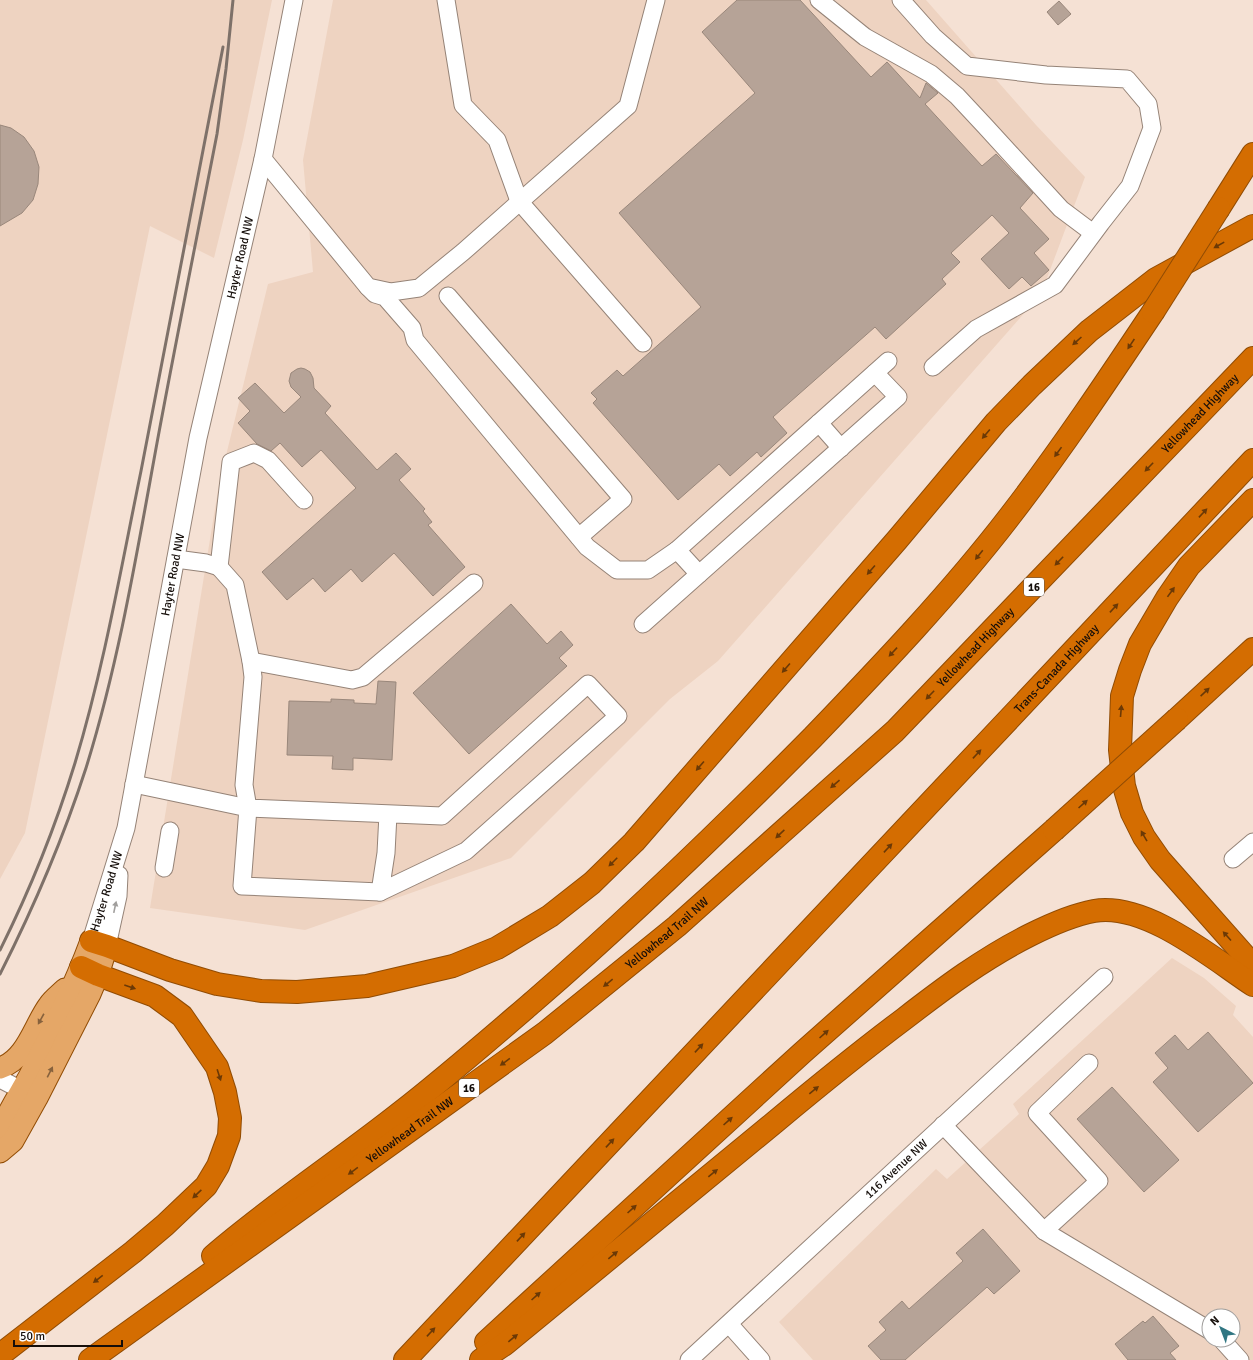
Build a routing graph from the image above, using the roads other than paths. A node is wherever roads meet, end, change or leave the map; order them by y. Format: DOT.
graph roads {
  1 [pos="294,0"];
  2 [pos="446,0"];
  3 [pos="656,0"];
  4 [pos="819,0"];
  5 [pos="901,0"];
  6 [pos="1253,154"];
  7 [pos="263,159"];
  8 [pos="1253,170"];
  9 [pos="520,201"];
  10 [pos="1220,208"];
  11 [pos="1253,226"];
  12 [pos="1093,233"];
  13 [pos="372,290"];
  14 [pos="448,296"];
  15 [pos="643,342"];
  16 [pos="1253,358"];
  17 [pos="888,361"];
  18 [pos="933,367"];
  19 [pos="875,373"];
  20 [pos="819,423"];
  21 [pos="841,448"];
  22 [pos="1253,460"];
  23 [pos="304,500"];
  24 [pos="1253,500"];
  25 [pos="578,537"];
  26 [pos="677,550"];
  27 [pos="176,559"];
  28 [pos="219,566"];
  29 [pos="699,574"];
  30 [pos="474,583"];
  31 [pos="643,624"];
  32 [pos="1252,650"];
  33 [pos="251,661"];
  34 [pos="134,784"];
  35 [pos="248,808"];
  36 [pos="809,808"];
  37 [pos="388,814"];
  38 [pos="170,831"];
  39 [pos="1253,842"];
  40 [pos="1233,859"];
  41 [pos="164,868"];
  42 [pos="380,892"];
  43 [pos="99,943"];
  44 [pos="1253,965"];
  45 [pos="85,974"];
  46 [pos="1104,976"];
  47 [pos="1253,985"];
  48 [pos="1089,1063"];
  49 [pos="0,1068"];
  50 [pos="0,1080"];
  51 [pos="29,1094"];
  52 [pos="943,1125"];
  53 [pos="5,1127"];
  54 [pos="0,1152"];
  55 [pos="1044,1231"];
  56 [pos="729,1324"];
  57 [pos="1201,1325"];
  58 [pos="110,1345"];
  59 [pos="1229,1348"];
  60 [pos="0,1355"];
  61 [pos="90,1360"];
  62 [pos="405,1360"];
  63 [pos="466,1360"];
  64 [pos="481,1360"];
  65 [pos="689,1360"];
  66 [pos="761,1360"];
  67 [pos="1240,1360"];
  1 -- 7 [label="street, Hayter Road NW"];
  2 -- 9 [label="street"];
  3 -- 9 [label="street"];
  4 -- 12 [label="street"];
  5 -- 12 [label="street"];
  6 -- 10 [label="highway"];
  7 -- 13 [label="street"];
  7 -- 27 [label="street, Hayter Road NW"];
  8 -- 10 [label="highway"];
  9 -- 13 [label="street"];
  9 -- 15 [label="street"];
  10 -- 58 [label="highway, one-way, bridge"];
  11 -- 43 [label="highway, one-way"];
  12 -- 18 [label="street"];
  13 -- 25 [label="street"];
  14 -- 25 [label="street"];
  16 -- 36 [label="highway, Yellowhead Highway / 16, one-way"];
  17 -- 19 [label="street"];
  19 -- 20 [label="street"];
  19 -- 21 [label="street"];
  20 -- 21 [label="street"];
  20 -- 26 [label="street"];
  21 -- 29 [label="street"];
  62 -- 22 [label="highway, Trans-Canada Highway, one-way"];
  23 -- 28 [label="street"];
  44 -- 24 [label="highway, one-way"];
  25 -- 26 [label="street"];
  26 -- 29 [label="street"];
  27 -- 28 [label="street"];
  27 -- 34 [label="street, Hayter Road NW"];
  28 -- 33 [label="street"];
  29 -- 31 [label="street"];
  30 -- 33 [label="street"];
  63 -- 32 [label="highway, one-way, bridge"];
  33 -- 35 [label="street"];
  34 -- 35 [label="street"];
  34 -- 43 [label="street, Hayter Road NW"];
  35 -- 37 [label="street"];
  35 -- 42 [label="street"];
  36 -- 58 [label="highway, Yellowhead Trail NW / 16, one-way"];
  37 -- 42 [label="street"];
  37 -- 42 [label="street"];
  38 -- 41 [label="street"];
  39 -- 40 [label="street"];
  43 -- 45 [label="main road, Hayter Road NW"];
  45 -- 49 [label="main road, one-way"];
  45 -- 51 [label="main road, Hayter Road NW"];
  45 -- 60 [label="highway, one-way"];
  46 -- 52 [label="street, 116 Avenue NW"];
  64 -- 47 [label="highway, one-way"];
  48 -- 55 [label="street"];
  50 -- 51 [label="street"];
  51 -- 53 [label="main road, Hayter Road NW"];
  52 -- 55 [label="street"];
  52 -- 56 [label="street, 116 Avenue NW"];
  53 -- 54 [label="main road, Hayter Road NW"];
  55 -- 57 [label="street"];
  56 -- 65 [label="street, 116 Avenue NW"];
  56 -- 66 [label="street"];
  58 -- 61 [label="highway, Yellowhead Trail NW / 16"];
  59 -- 67 [label="street"];
}
